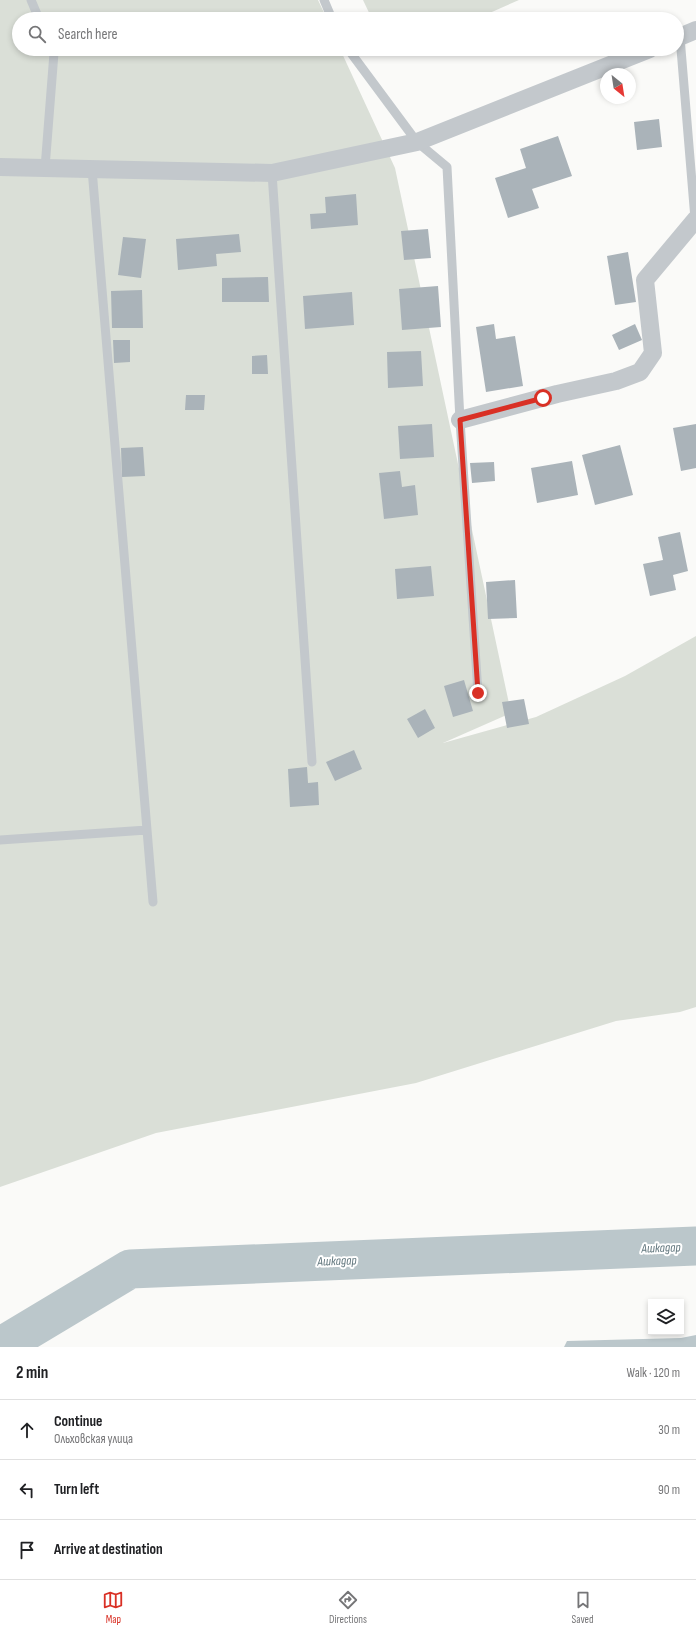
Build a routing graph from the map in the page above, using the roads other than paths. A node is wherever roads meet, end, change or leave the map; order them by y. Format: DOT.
graph roads {
  1 [pos="31,0"];
  2 [pos="324,0"];
  3 [pos="37,12"];
  4 [pos="329,12"];
  5 [pos="684,35"];
  6 [pos="54,56"];
  7 [pos="353,56"];
  8 [pos="632,56"];
  9 [pos="417,142"];
  10 [pos="0,168"];
  11 [pos="45,168"];
  12 [pos="92,169"];
  13 [pos="272,172"];
  14 [pos="695,219"];
  15 [pos="460,420"];
  16 [pos="478,693"];
  17 [pos="312,762"];
  18 [pos="147,830"];
  19 [pos="0,840"];
  20 [pos="153,902"];
  1 -- 3 [label="lane"];
  2 -- 4 [label="lane"];
  5 -- 14 [label="lane"];
  6 -- 11 [label="lane"];
  7 -- 9 [label="lane"];
  8 -- 9 [label="street"];
  9 -- 13 [label="street"];
  9 -- 15 [label="lane"];
  10 -- 11 [label="street"];
  11 -- 12 [label="street"];
  12 -- 13 [label="street"];
  12 -- 18 [label="lane"];
  13 -- 17 [label="lane"];
  14 -- 15 [label="street"];
  15 -- 16 [label="lane"];
  18 -- 19 [label="lane"];
  18 -- 20 [label="lane"];
}
